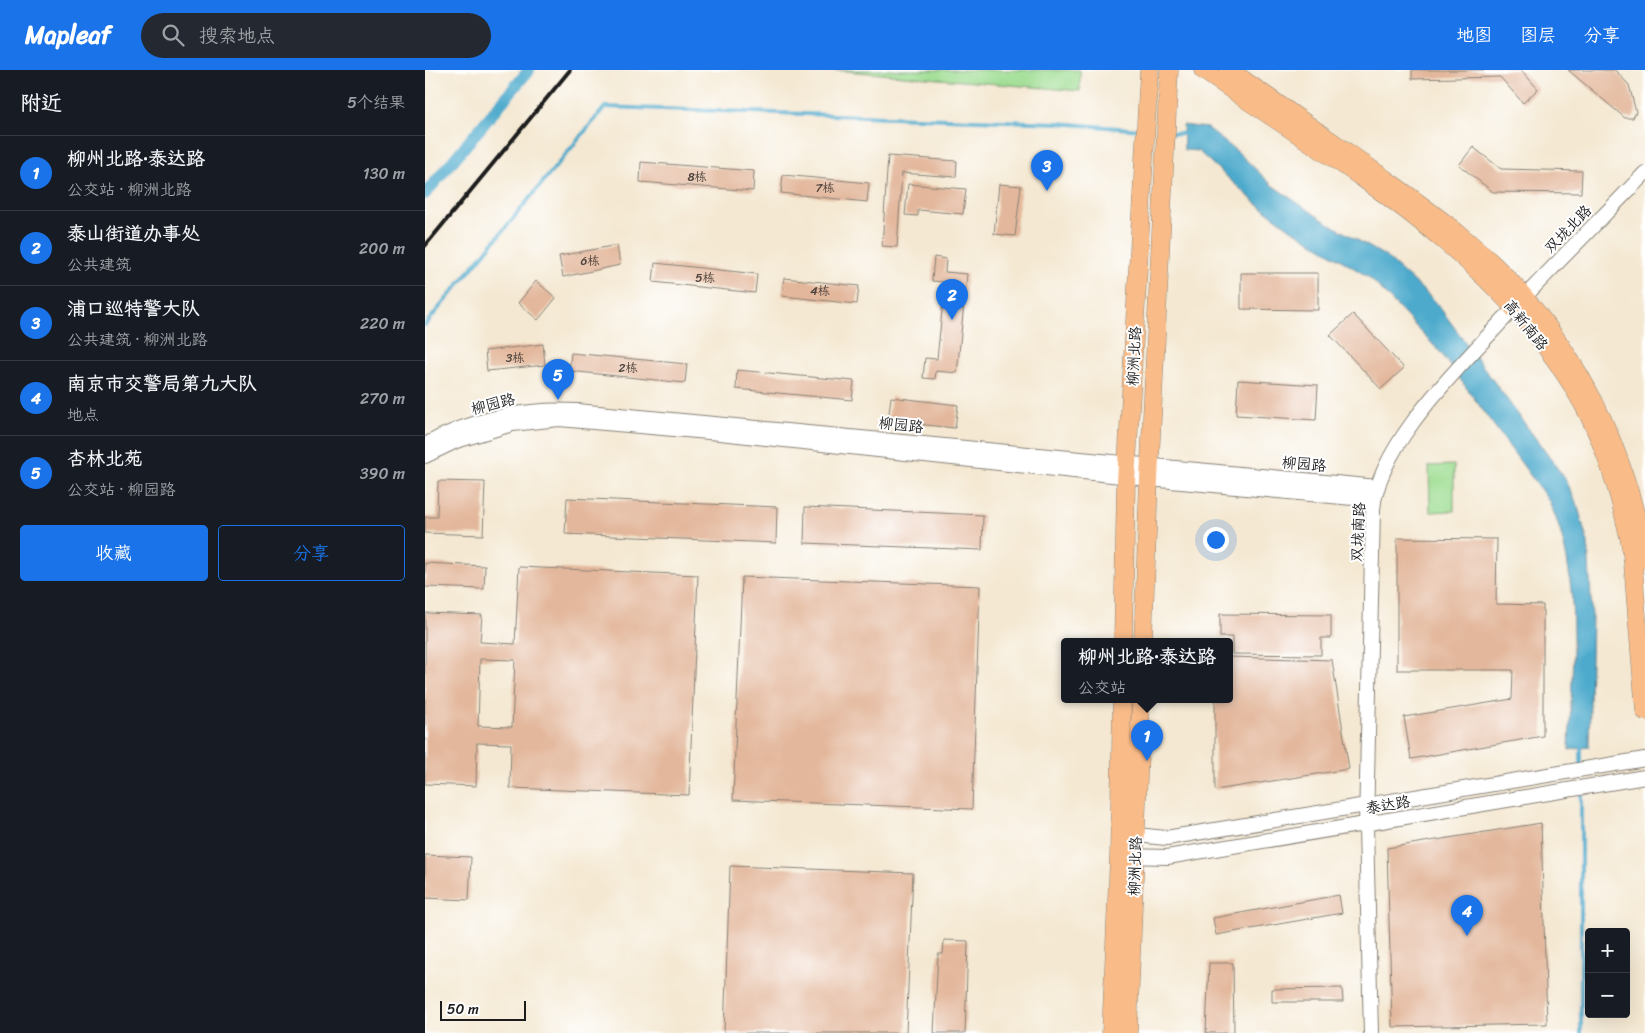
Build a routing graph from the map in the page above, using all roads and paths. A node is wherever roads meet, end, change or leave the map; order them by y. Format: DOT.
graph roads {
  1 [pos="1149,70"];
  2 [pos="1169,70"];
  3 [pos="1203,70"];
  4 [pos="1229,70"];
  5 [pos="1645,173"];
  6 [pos="1519,302"];
  7 [pos="425,445"];
  8 [pos="425,456"];
  9 [pos="1127,470"];
  10 [pos="1149,473"];
  11 [pos="1376,493"];
  12 [pos="1645,559"];
  13 [pos="1123,638"];
  14 [pos="1143,638"];
  15 [pos="1122,703"];
  16 [pos="1141,703"];
  17 [pos="1645,711"];
  18 [pos="1645,759"];
  19 [pos="1645,777"];
  20 [pos="1366,805"];
  21 [pos="1366,826"];
  22 [pos="1128,834"];
  23 [pos="1127,856"];
  24 [pos="1111,1033"];
  25 [pos="1128,1033"];
  26 [pos="1371,1033"];
  1 -- 9 [label="main road, 柳洲北路"];
  2 -- 10 [label="main road, 柳洲北路"];
  3 -- 6 [label="main road, 高新南路"];
  4 -- 6 [label="main road, 高新南路"];
  5 -- 6 [label="street, 双垅北路"];
  6 -- 11 [label="street, 双垅南路"];
  6 -- 12 [label="main road, 高新南路"];
  6 -- 17 [label="main road, 高新南路"];
  7 -- 9 [label="street, 柳园路"];
  8 -- 9 [label="street, 柳园路"];
  9 -- 10 [label="street, 柳园路"];
  9 -- 13 [label="main road, 柳洲北路"];
  10 -- 11 [label="street, 柳园路"];
  10 -- 14 [label="main road, 柳洲北路"];
  11 -- 20 [label="street, 双垅南路"];
  15 -- 22 [label="main road, 柳洲北路"];
  16 -- 22 [label="main road, 柳洲北路"];
  18 -- 20 [label="street, 泰达路"];
  19 -- 21 [label="street, 泰达路"];
  20 -- 21 [label="street, 双垅南路"];
  20 -- 22 [label="street, 泰达路"];
  21 -- 23 [label="street, 泰达路"];
  21 -- 26 [label="street, 双垅南路"];
  22 -- 23 [label="main road, 柳洲北路"];
  23 -- 24 [label="main road, 柳洲北路"];
  23 -- 25 [label="main road, 柳洲北路"];
}
